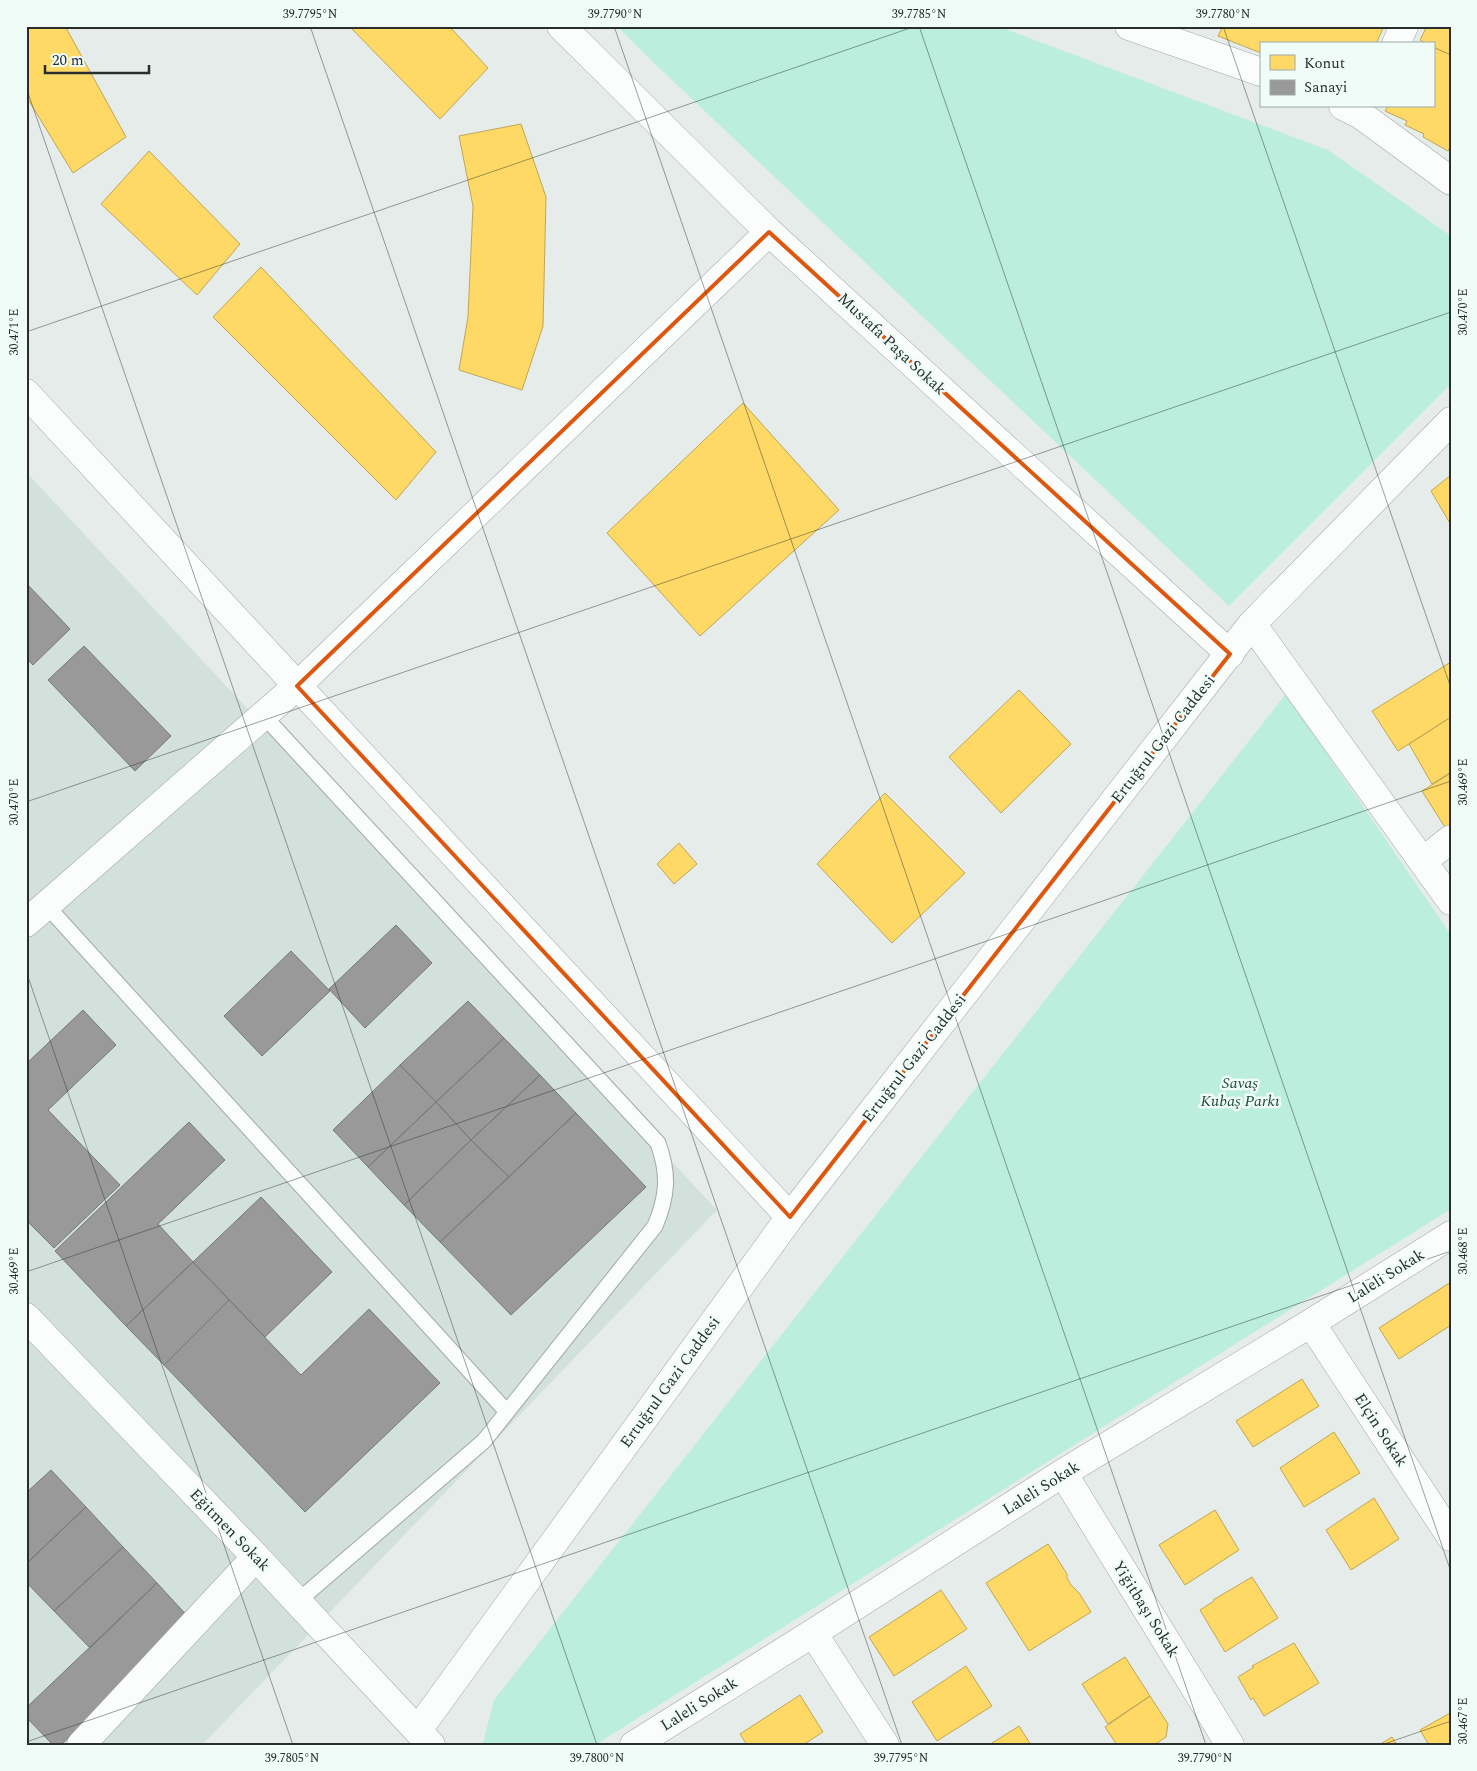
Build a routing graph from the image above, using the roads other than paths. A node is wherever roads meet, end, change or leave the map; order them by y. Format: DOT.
graph roads {
  1 [pos="561,26"];
  2 [pos="1130,26"];
  3 [pos="1404,26"];
  4 [pos="1192,36"];
  5 [pos="1397,42"];
  6 [pos="1260,71"];
  7 [pos="1357,109"];
  8 [pos="1451,180"];
  9 [pos="769,232"];
  10 [pos="28,397"];
  11 [pos="1451,421"];
  12 [pos="1252,624"];
  13 [pos="1230,654"];
  14 [pos="297,686"];
  15 [pos="263,715"];
  16 [pos="1451,839"];
  17 [pos="1423,861"];
  18 [pos="1451,901"];
  19 [pos="46,905"];
  20 [pos="26,923"];
  21 [pos="790,1217"];
  22 [pos="1451,1235"];
  23 [pos="26,1317"];
  24 [pos="1311,1322"];
  25 [pos="507,1412"];
  26 [pos="1063,1473"];
  27 [pos="1451,1536"];
  28 [pos="256,1557"];
  29 [pos="298,1601"];
  30 [pos="813,1633"];
  31 [pos="424,1737"];
  32 [pos="81,1745"];
  33 [pos="634,1745"];
  34 [pos="885,1745"];
  35 [pos="1230,1745"];
  1 -- 9 [label="street, Mustafa Paşa Sokak"];
  2 -- 4 [label="street"];
  3 -- 5 [label="street"];
  4 -- 6 [label="street"];
  7 -- 8 [label="street"];
  9 -- 13 [label="street, Mustafa Paşa Sokak"];
  9 -- 14 [label="street"];
  10 -- 14 [label="street"];
  11 -- 12 [label="street, Ertuğrul Gazi Caddesi"];
  12 -- 13 [label="street, Ertuğrul Gazi Caddesi"];
  12 -- 17 [label="street"];
  13 -- 21 [label="street, Ertuğrul Gazi Caddesi"];
  14 -- 15 [label="street"];
  14 -- 21 [label="street"];
  15 -- 19 [label="street"];
  15 -- 25 [label="lane"];
  16 -- 17 [label="street"];
  17 -- 18 [label="street"];
  19 -- 20 [label="street"];
  19 -- 25 [label="lane"];
  21 -- 31 [label="street, Ertuğrul Gazi Caddesi"];
  22 -- 24 [label="street, Laleli Sokak"];
  23 -- 28 [label="street, Eğitmen Sokak"];
  24 -- 26 [label="street, Laleli Sokak"];
  24 -- 27 [label="street, Elçin Sokak"];
  25 -- 29 [label="lane"];
  26 -- 30 [label="street, Laleli Sokak"];
  26 -- 35 [label="street, Yiğitbaşı Sokak"];
  28 -- 29 [label="street, Eğitmen Sokak"];
  28 -- 32 [label="street"];
  29 -- 31 [label="street, Eğitmen Sokak"];
  30 -- 33 [label="street, Laleli Sokak"];
  30 -- 34 [label="street"];
}
